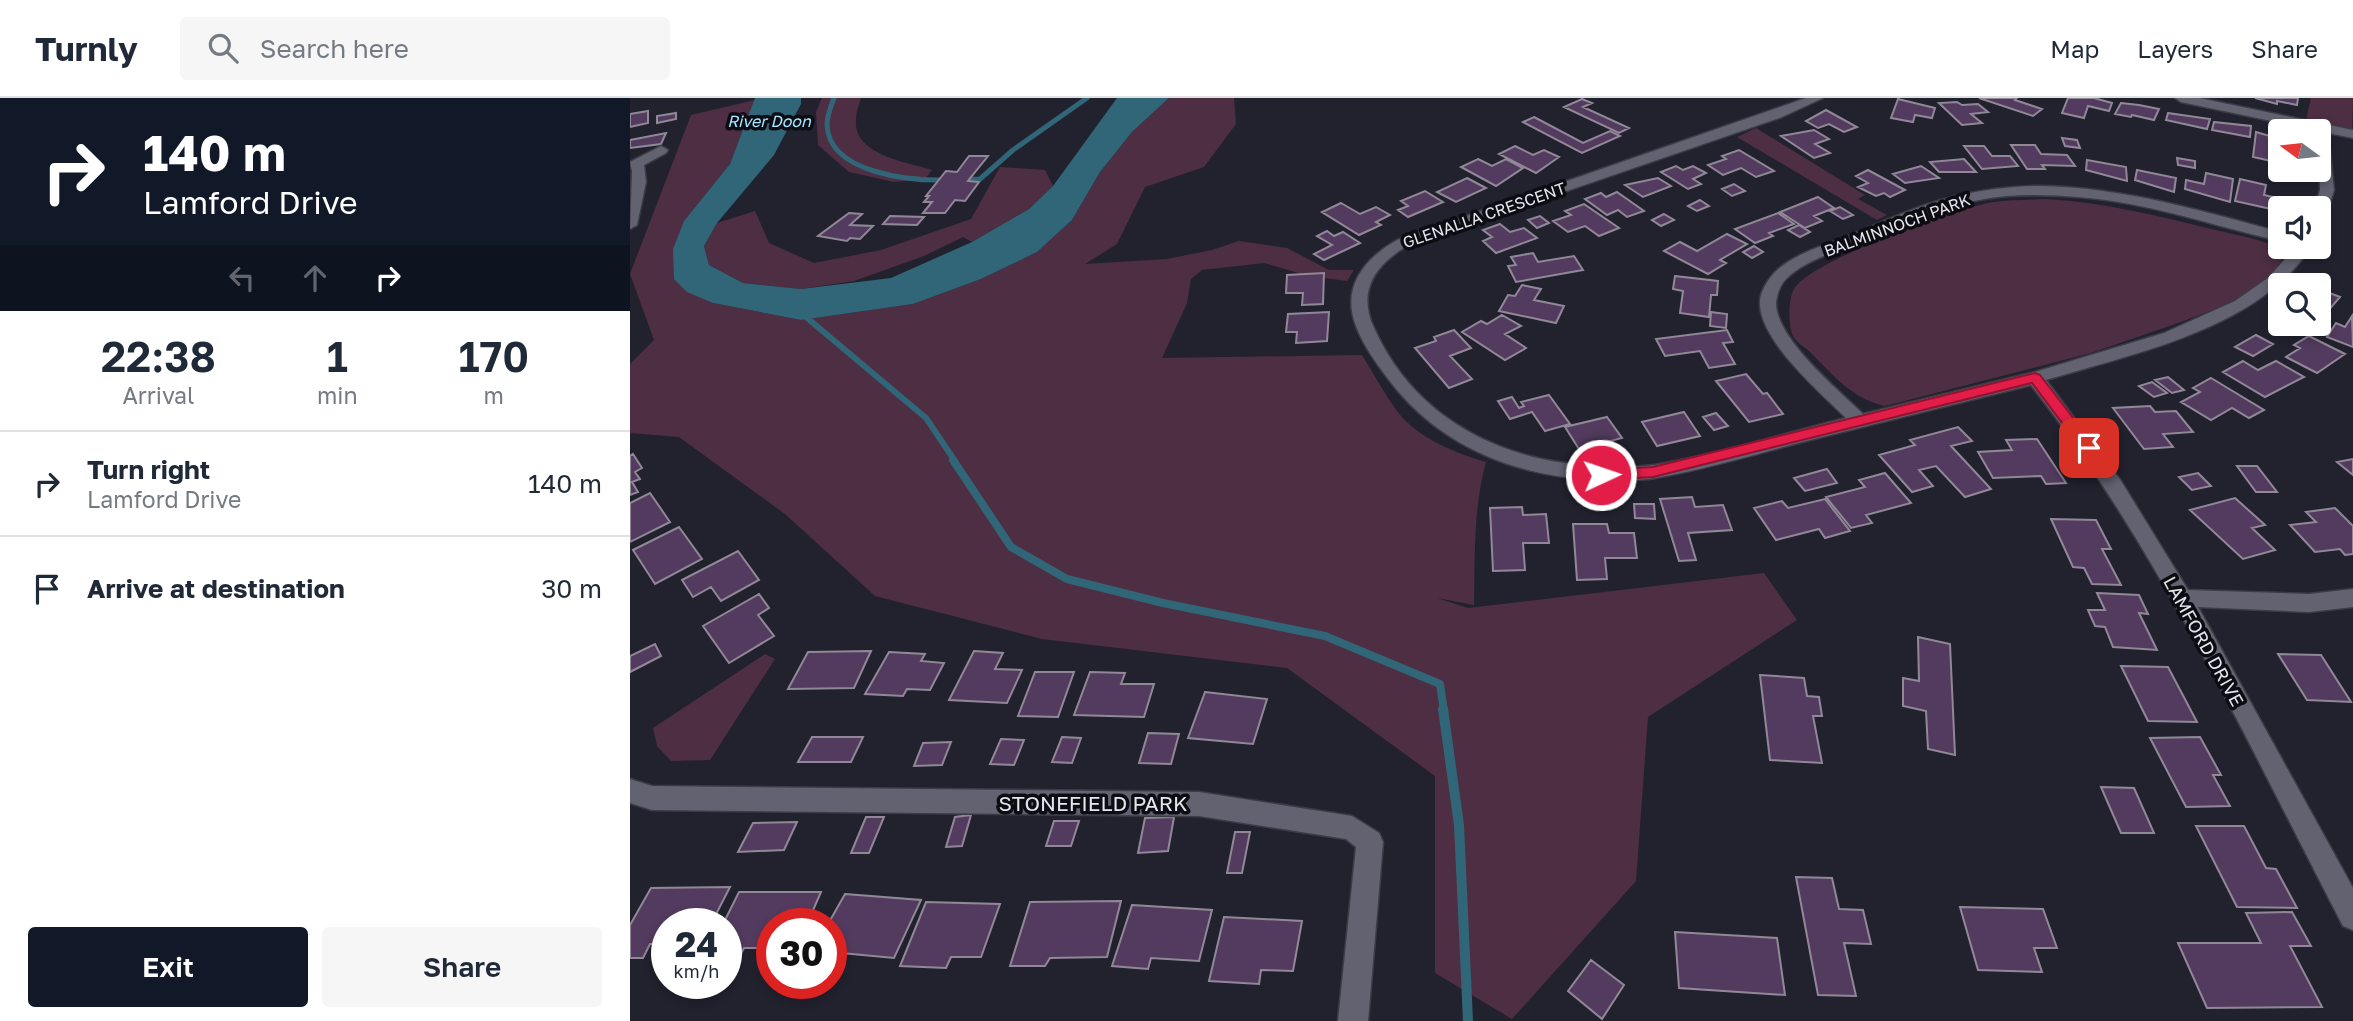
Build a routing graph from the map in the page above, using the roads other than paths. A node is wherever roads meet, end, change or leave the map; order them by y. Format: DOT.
graph roads {
  1 [pos="1817,98"];
  2 [pos="2181,98"];
  3 [pos="2282,119"];
  4 [pos="2331,129"];
  5 [pos="2353,134"];
  6 [pos="661,150"];
  7 [pos="630,167"];
  8 [pos="630,225"];
  9 [pos="2268,234"];
  10 [pos="2293,259"];
  11 [pos="2035,378"];
  12 [pos="1859,421"];
  13 [pos="2182,598"];
  14 [pos="2353,598"];
  15 [pos="630,791"];
  16 [pos="2353,916"];
  17 [pos="1353,1021"];
  1 -- 12 [label="street, GLENALLA CRESCENT"];
  2 -- 3 [label="street"];
  4 -- 5 [label="street"];
  6 -- 7 [label="street"];
  7 -- 8 [label="street"];
  9 -- 12 [label="street, BALMINNOCH PARK"];
  10 -- 11 [label="street, GLENALLA CRESCENT"];
  11 -- 12 [label="street, GLENALLA CRESCENT"];
  11 -- 13 [label="street, LAMFORD DRIVE"];
  13 -- 14 [label="street"];
  13 -- 16 [label="street, LAMFORD DRIVE"];
  15 -- 17 [label="street, STONEFIELD PARK"];
}
